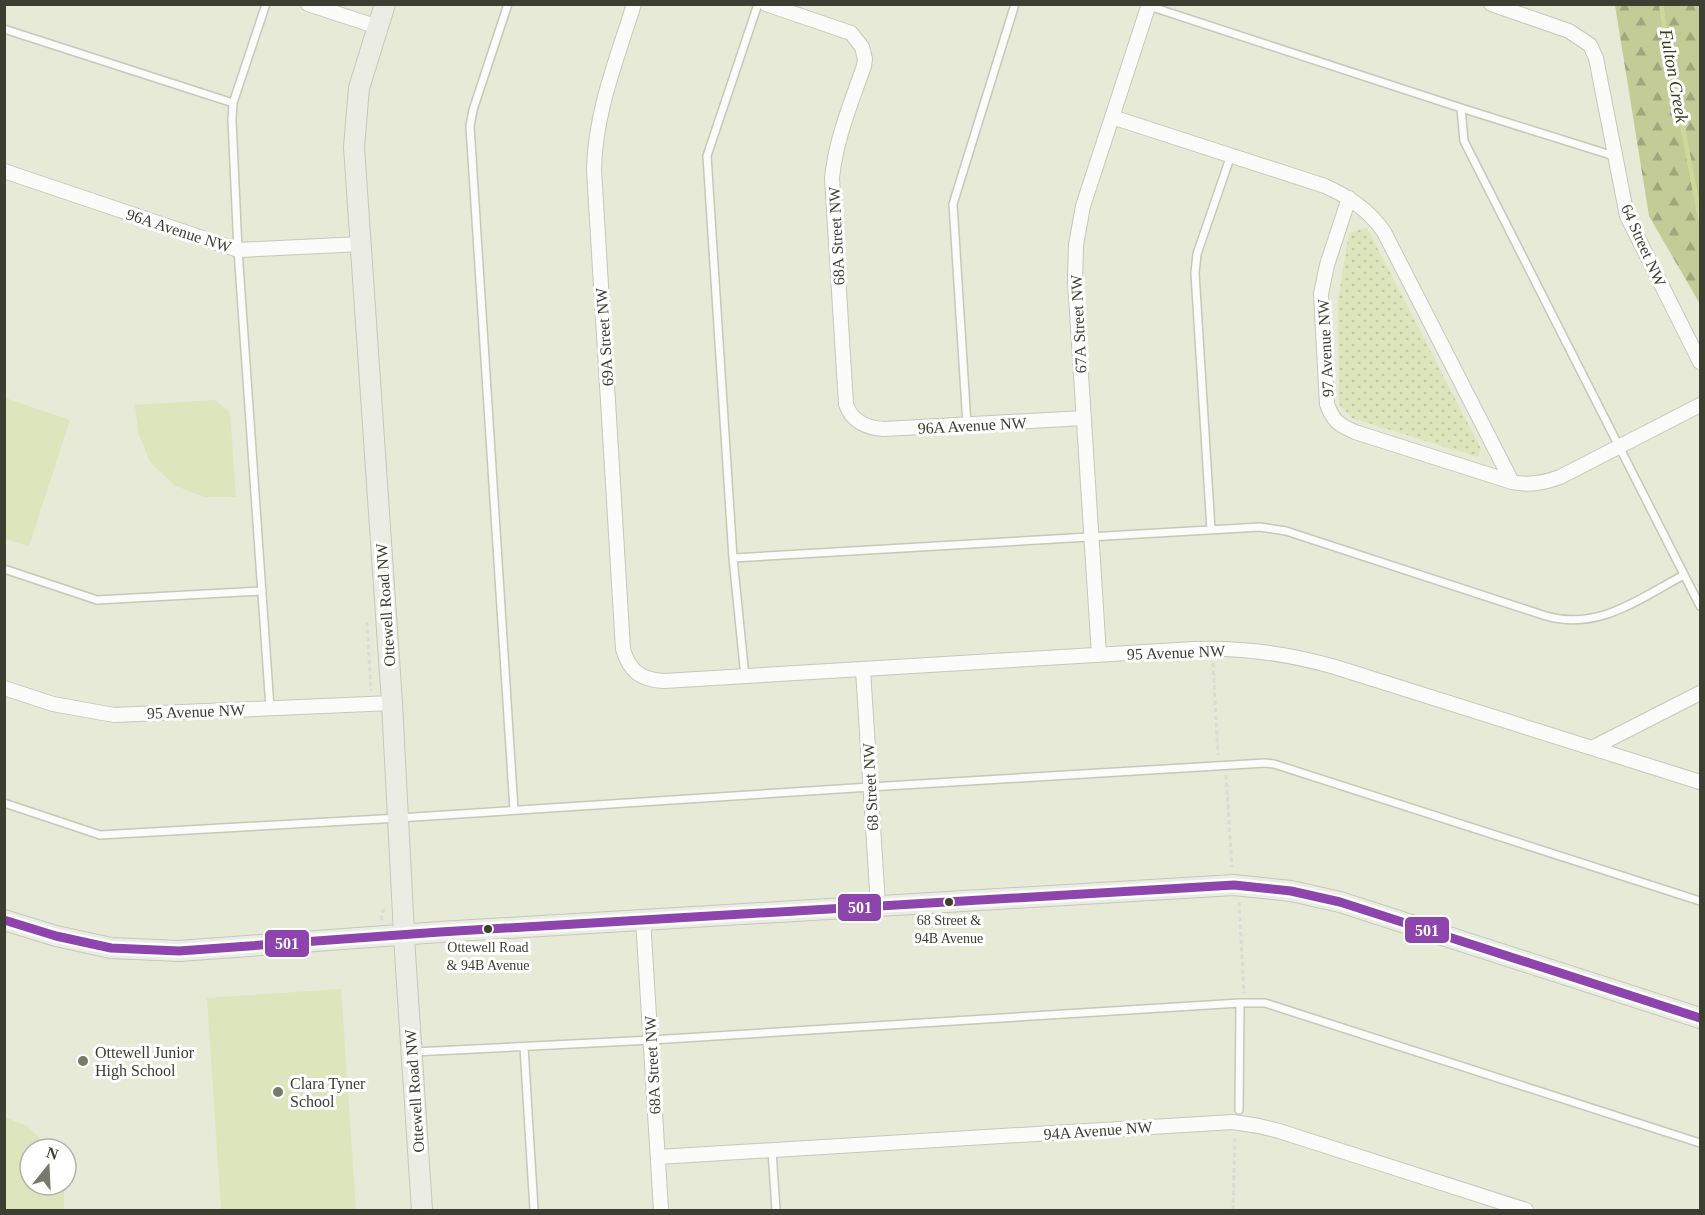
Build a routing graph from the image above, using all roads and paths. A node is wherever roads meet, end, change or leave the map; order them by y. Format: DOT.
graph roads {
  1 [pos="266,4"];
  2 [pos="308,4"];
  3 [pos="385,4"];
  4 [pos="508,4"];
  5 [pos="634,4"];
  6 [pos="758,4"];
  7 [pos="766,4"];
  8 [pos="1016,4"];
  9 [pos="1491,4"];
  10 [pos="1148,5"];
  11 [pos="378,27"];
  12 [pos="4,29"];
  13 [pos="233,103"];
  14 [pos="1461,108"];
  15 [pos="1112,117"];
  16 [pos="1231,155"];
  17 [pos="1614,156"];
  18 [pos="4,171"];
  19 [pos="1349,198"];
  20 [pos="361,244"];
  21 [pos="238,250"];
  22 [pos="1701,362"];
  23 [pos="1701,405"];
  24 [pos="1084,418"];
  25 [pos="861,423"];
  26 [pos="967,425"];
  27 [pos="1619,448"];
  28 [pos="1512,482"];
  29 [pos="1211,530"];
  30 [pos="1091,537"];
  31 [pos="733,558"];
  32 [pos="4,569"];
  33 [pos="1684,575"];
  34 [pos="262,591"];
  35 [pos="1701,606"];
  36 [pos="1099,655"];
  37 [pos="1213,661"];
  38 [pos="863,670"];
  39 [pos="636,672"];
  40 [pos="745,677"];
  41 [pos="4,688"];
  42 [pos="1701,693"];
  43 [pos="392,703"];
  44 [pos="270,708"];
  45 [pos="1592,748"];
  46 [pos="1218,759"];
  47 [pos="1225,770"];
  48 [pos="1701,782"];
  49 [pos="870,787"];
  50 [pos="4,803"];
  51 [pos="514,810"];
  52 [pos="399,818"];
  53 [pos="1232,869"];
  54 [pos="1239,900"];
  55 [pos="1701,901"];
  56 [pos="878,905"];
  57 [pos="643,919"];
  58 [pos="4,920"];
  59 [pos="405,934"];
  60 [pos="1242,1000"];
  61 [pos="1701,1018"];
  62 [pos="651,1040"];
  63 [pos="524,1047"];
  64 [pos="412,1053"];
  65 [pos="1239,1110"];
  66 [pos="1235,1134"];
  67 [pos="1701,1143"];
  68 [pos="772,1150"];
  69 [pos="658,1157"];
  70 [pos="422,1210"];
  71 [pos="534,1210"];
  72 [pos="661,1210"];
  73 [pos="776,1210"];
  74 [pos="1233,1210"];
  75 [pos="1526,1210"];
  1 -- 13 [label="lane"];
  2 -- 11 [label="street"];
  3 -- 11 [label="street, Ottewell Road NW"];
  4 -- 51 [label="lane"];
  5 -- 39 [label="street, 69A Street NW"];
  6 -- 31 [label="lane"];
  7 -- 25 [label="street, 68A Street NW"];
  8 -- 26 [label="lane"];
  9 -- 17 [label="street, 64 Street NW"];
  10 -- 14 [label="lane"];
  10 -- 15 [label="street, 67A Street NW"];
  11 -- 20 [label="street, Ottewell Road NW"];
  12 -- 13 [label="lane"];
  13 -- 21 [label="lane"];
  14 -- 17 [label="lane"];
  14 -- 27 [label="lane"];
  15 -- 16 [label="street"];
  15 -- 24 [label="street, 67A Street NW"];
  16 -- 19 [label="street"];
  16 -- 29 [label="lane"];
  17 -- 22 [label="street, 64 Street NW"];
  18 -- 21 [label="street, 96A Avenue NW"];
  19 -- 28 [label="street"];
  19 -- 28 [label="street, 97 Avenue NW"];
  20 -- 21 [label="street, 96A Avenue NW"];
  20 -- 43 [label="street, Ottewell Road NW"];
  21 -- 34 [label="lane"];
  23 -- 27 [label="street, 97 Avenue NW"];
  24 -- 26 [label="street, 96A Avenue NW"];
  24 -- 30 [label="street, 67A Street NW"];
  25 -- 26 [label="street, 96A Avenue NW"];
  27 -- 28 [label="street, 97 Avenue NW"];
  27 -- 33 [label="lane"];
  29 -- 30 [label="lane"];
  29 -- 33 [label="lane"];
  30 -- 31 [label="lane"];
  30 -- 36 [label="street, 67A Street NW"];
  31 -- 40 [label="lane"];
  32 -- 34 [label="lane"];
  33 -- 35 [label="lane"];
  34 -- 44 [label="lane"];
  36 -- 38 [label="street, 95 Avenue NW"];
  36 -- 45 [label="street, 95 Avenue NW"];
  37 -- 46 [label="path"];
  38 -- 40 [label="street, 95 Avenue NW"];
  38 -- 49 [label="street, 68 Street NW"];
  39 -- 40 [label="street, 95 Avenue NW"];
  41 -- 44 [label="street, 95 Avenue NW"];
  42 -- 45 [label="street"];
  43 -- 44 [label="street, 95 Avenue NW"];
  43 -- 52 [label="street, Ottewell Road NW"];
  45 -- 48 [label="street, 95 Avenue NW"];
  47 -- 53 [label="path"];
  49 -- 51 [label="lane"];
  49 -- 55 [label="lane"];
  49 -- 56 [label="street, 68 Street NW"];
  50 -- 52 [label="lane"];
  51 -- 52 [label="lane"];
  52 -- 59 [label="street, Ottewell Road NW"];
  54 -- 60 [label="path"];
  56 -- 57 [label="street"];
  56 -- 61 [label="street"];
  57 -- 59 [label="street"];
  57 -- 62 [label="street, 68A Street NW"];
  58 -- 59 [label="street"];
  59 -- 64 [label="street, Ottewell Road NW"];
  60 -- 62 [label="lane"];
  60 -- 65 [label="lane"];
  60 -- 67 [label="lane"];
  62 -- 63 [label="lane"];
  62 -- 69 [label="street, 68A Street NW"];
  63 -- 64 [label="lane"];
  63 -- 71 [label="lane"];
  64 -- 70 [label="street, Ottewell Road NW"];
  66 -- 74 [label="path"];
  68 -- 69 [label="street, 94A Avenue NW"];
  68 -- 73 [label="lane"];
  68 -- 75 [label="street, 94A Avenue NW"];
  69 -- 72 [label="street, 68A Street NW"];
}
